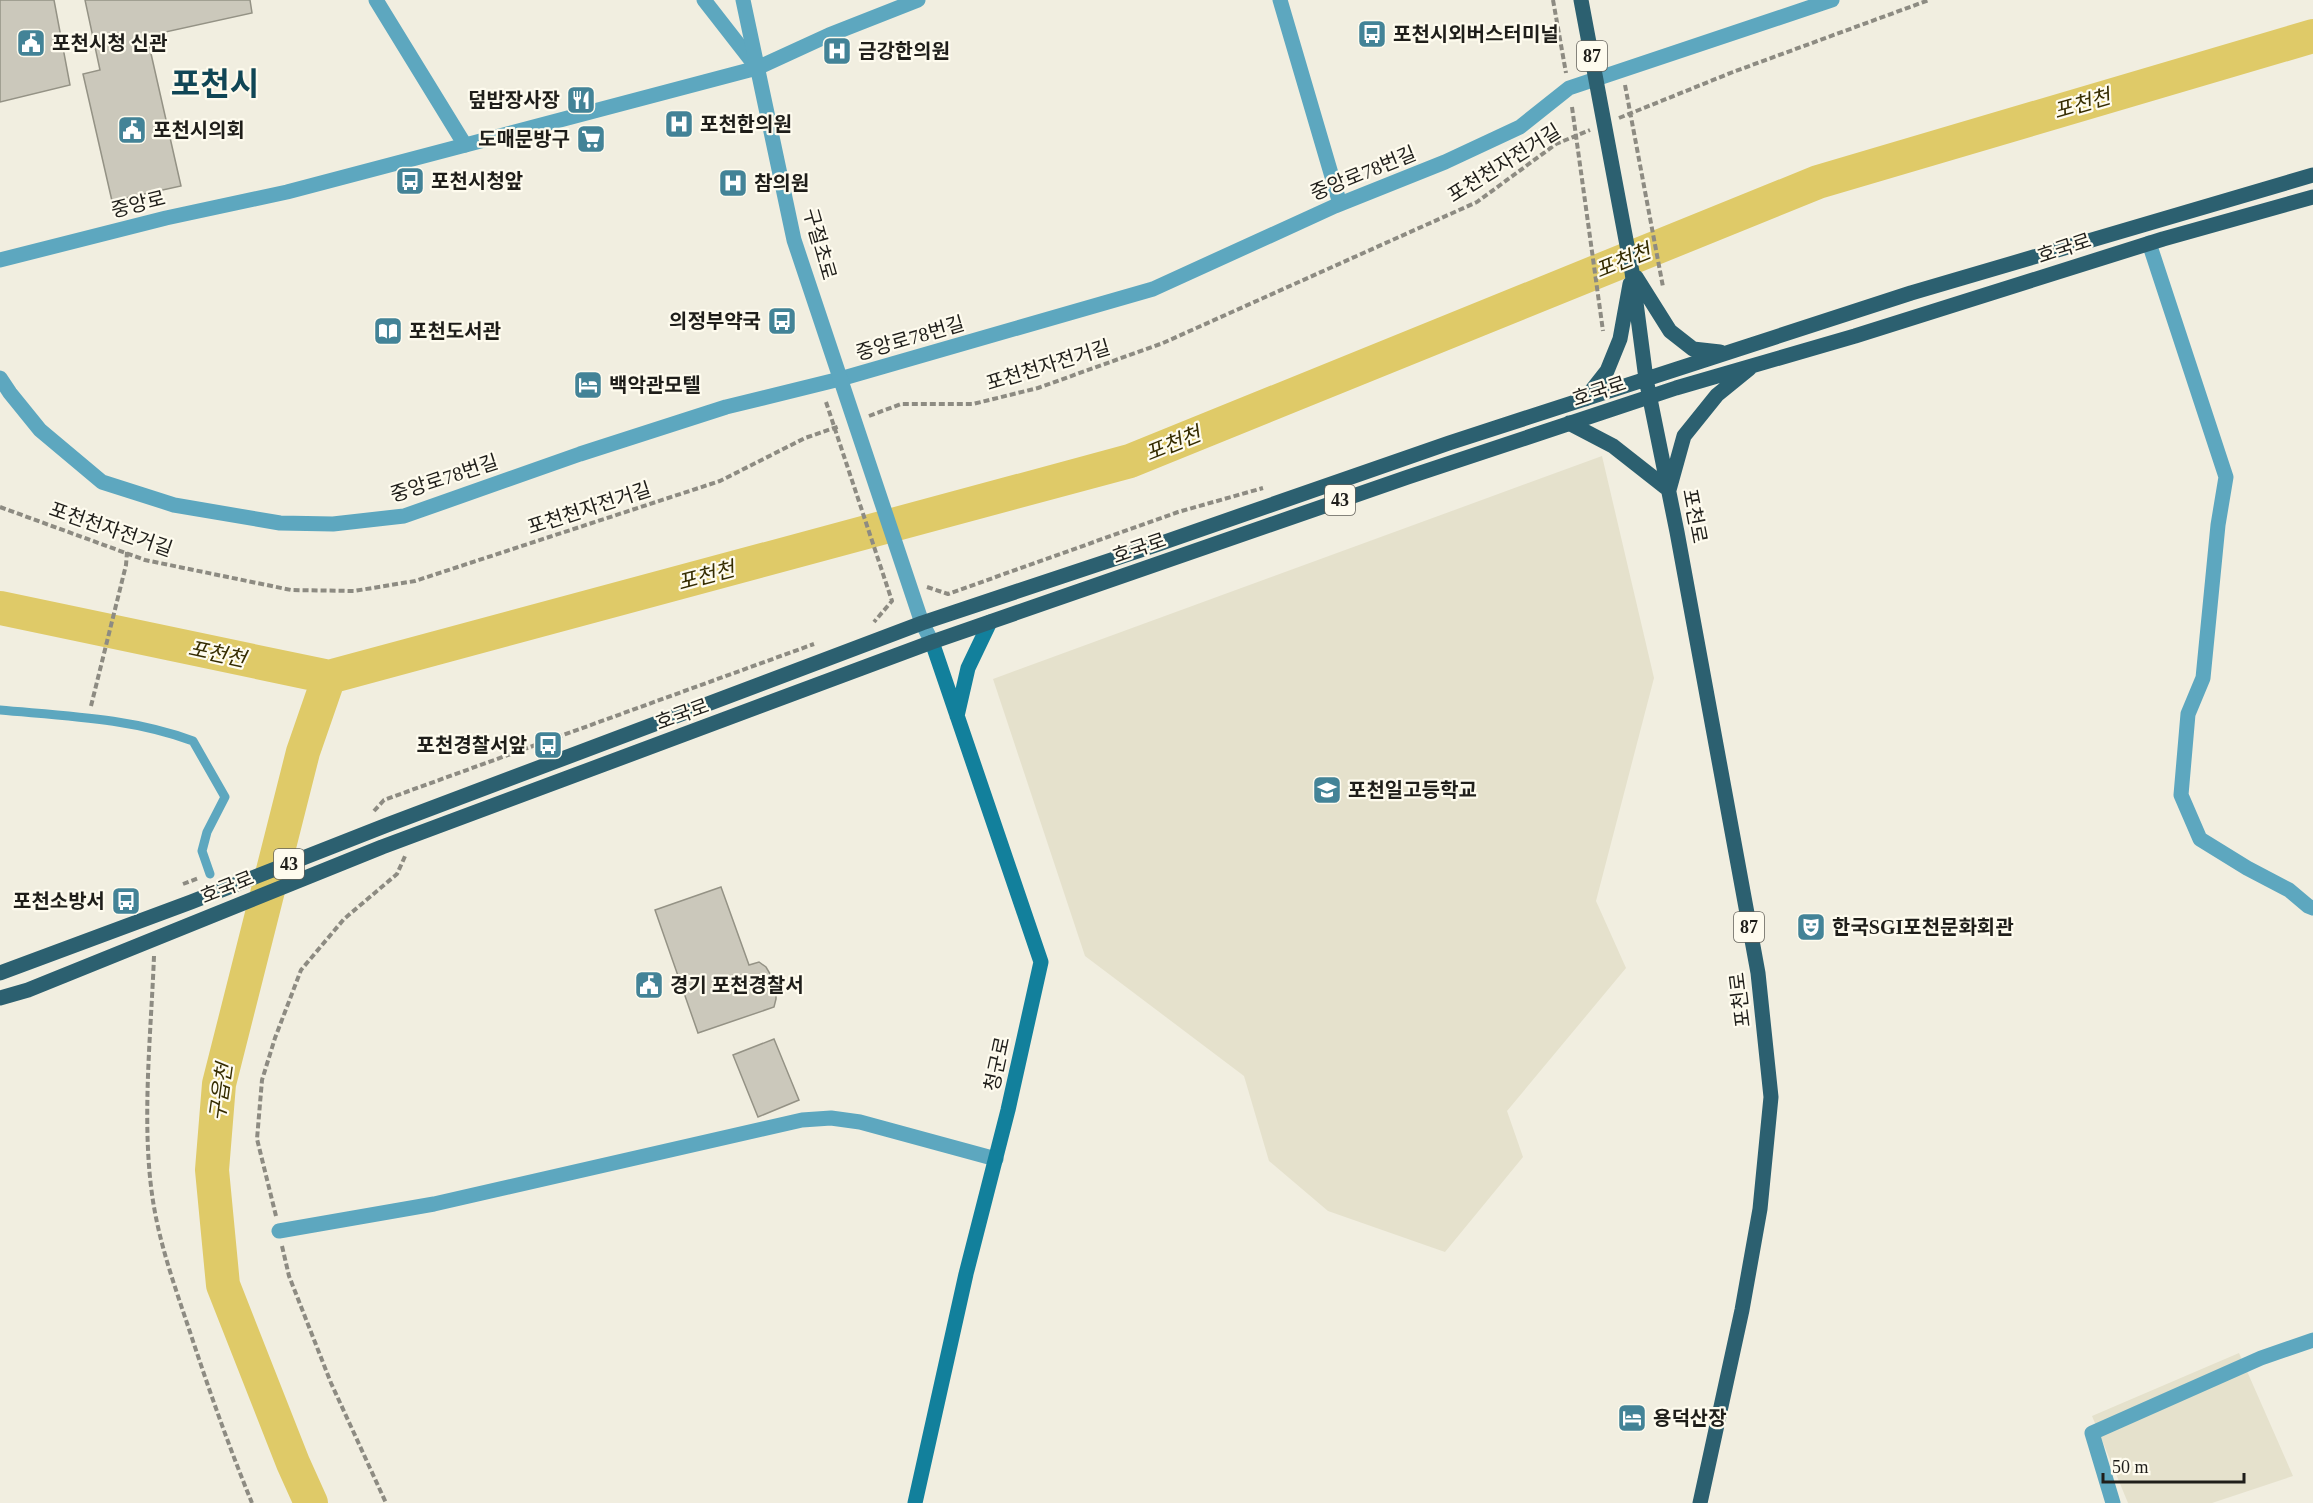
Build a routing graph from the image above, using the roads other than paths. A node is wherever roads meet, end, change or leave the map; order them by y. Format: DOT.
graph roads {
  1 [pos="376,0"];
  2 [pos="704,0"];
  3 [pos="743,0"];
  4 [pos="918,0"];
  5 [pos="1280,0"];
  6 [pos="1581,0"];
  7 [pos="1832,0"];
  8 [pos="757,68"];
  9 [pos="1596,79"];
  10 [pos="465,145"];
  11 [pos="2313,175"];
  12 [pos="2313,197"];
  13 [pos="1340,204"];
  14 [pos="2149,243"];
  15 [pos="0,260"];
  16 [pos="1632,272"];
  17 [pos="1727,353"];
  18 [pos="1755,365"];
  19 [pos="0,378"];
  20 [pos="1646,379"];
  21 [pos="842,386"];
  22 [pos="1650,396"];
  23 [pos="1585,399"];
  24 [pos="1569,423"];
  25 [pos="1668,490"];
  26 [pos="990,621"];
  27 [pos="922,623"];
  28 [pos="932,642"];
  29 [pos="0,710"];
  30 [pos="957,716"];
  31 [pos="210,874"];
  32 [pos="2313,908"];
  33 [pos="0,973"];
  34 [pos="0,998"];
  35 [pos="996,1159"];
  36 [pos="279,1231"];
  37 [pos="2313,1340"];
  38 [pos="915,1503"];
  39 [pos="1700,1503"];
  40 [pos="2112,1503"];
  1 -- 10 [label="street"];
  2 -- 8 [label="street"];
  3 -- 8 [label="street, 구절초로"];
  4 -- 8 [label="street, 중앙로"];
  5 -- 13 [label="street"];
  6 -- 9 [label="main road, 87"];
  7 -- 9 [label="street, 중앙로78번길"];
  8 -- 10 [label="street, 중앙로"];
  8 -- 21 [label="street, 구절초로"];
  9 -- 13 [label="street, 중앙로78번길"];
  9 -- 16 [label="main road, 87"];
  10 -- 15 [label="street, 중앙로"];
  11 -- 17 [label="main road, 호국로 / 43"];
  12 -- 14 [label="main road, 호국로 / 43"];
  13 -- 21 [label="street, 중앙로78번길"];
  14 -- 18 [label="main road, 호국로 / 43"];
  14 -- 32 [label="street"];
  16 -- 17 [label="main road"];
  16 -- 20 [label="main road, 포천로 / 87"];
  16 -- 23 [label="main road"];
  17 -- 20 [label="main road, 호국로 / 43"];
  18 -- 22 [label="main road, 호국로 / 43"];
  18 -- 25 [label="main road"];
  19 -- 21 [label="street, 중앙로78번길"];
  20 -- 22 [label="main road, 포천로 / 87"];
  20 -- 23 [label="main road, 호국로 / 43"];
  21 -- 27 [label="street, 구절초로"];
  22 -- 24 [label="main road, 호국로 / 43"];
  22 -- 25 [label="main road, 포천로 / 87"];
  23 -- 27 [label="main road, 호국로 / 43"];
  24 -- 25 [label="main road"];
  24 -- 26 [label="main road, 호국로 / 43"];
  25 -- 39 [label="main road, 포천로 / 87"];
  26 -- 28 [label="main road, 호국로 / 43"];
  26 -- 30 [label="main road"];
  27 -- 28 [label="street"];
  27 -- 33 [label="main road, 호국로 / 43"];
  28 -- 30 [label="main road, 청군로"];
  28 -- 34 [label="main road, 호국로 / 43"];
  29 -- 31 [label="lane"];
  30 -- 35 [label="main road, 청군로"];
  35 -- 36 [label="street"];
  35 -- 38 [label="main road, 청군로"];
  37 -- 40 [label="street"];
}
